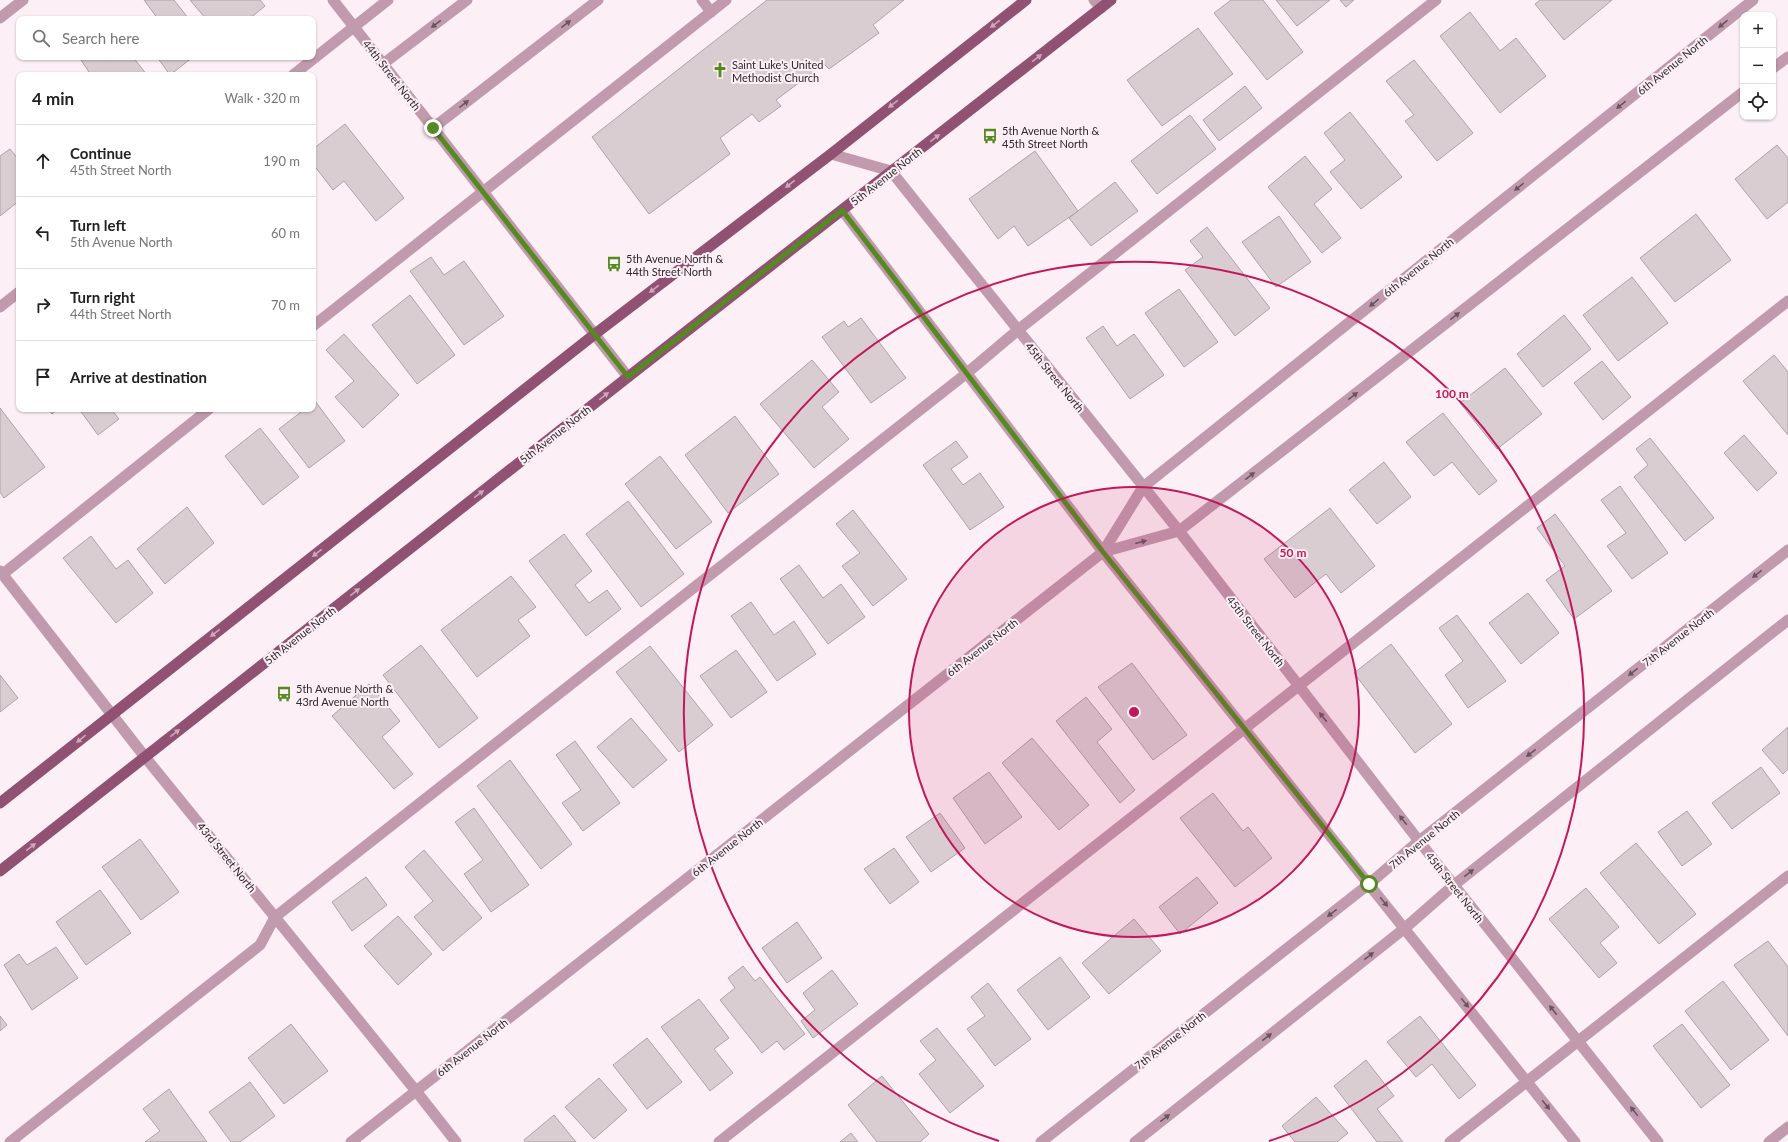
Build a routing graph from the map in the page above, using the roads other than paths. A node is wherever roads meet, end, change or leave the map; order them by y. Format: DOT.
graph roads {
  1 [pos="23,0"];
  2 [pos="333,0"];
  3 [pos="388,0"];
  4 [pos="467,0"];
  5 [pos="598,0"];
  6 [pos="702,0"];
  7 [pos="726,0"];
  8 [pos="1026,0"];
  9 [pos="1111,0"];
  10 [pos="1436,0"];
  11 [pos="1753,0"];
  12 [pos="1097,4"];
  13 [pos="711,12"];
  14 [pos="0,18"];
  15 [pos="354,27"];
  16 [pos="316,57"];
  17 [pos="1788,57"];
  18 [pos="312,60"];
  19 [pos="383,64"];
  20 [pos="1776,66"];
  21 [pos="297,72"];
  22 [pos="1740,94"];
  23 [pos="433,128"];
  24 [pos="831,154"];
  25 [pos="891,171"];
  26 [pos="483,191"];
  27 [pos="842,210"];
  28 [pos="16,294"];
  29 [pos="1788,302"];
  30 [pos="0,307"];
  31 [pos="316,324"];
  32 [pos="1018,330"];
  33 [pos="595,334"];
  34 [pos="967,373"];
  35 [pos="628,377"];
  36 [pos="205,412"];
  37 [pos="1144,487"];
  38 [pos="1179,532"];
  39 [pos="1788,550"];
  40 [pos="1103,552"];
  41 [pos="1,573"];
  42 [pos="1788,620"];
  43 [pos="1299,686"];
  44 [pos="111,714"];
  45 [pos="1245,729"];
  46 [pos="145,757"];
  47 [pos="0,803"];
  48 [pos="1419,841"];
  49 [pos="0,871"];
  50 [pos="1788,876"];
  51 [pos="1369,884"];
  52 [pos="1454,885"];
  53 [pos="275,918"];
  54 [pos="1405,928"];
  55 [pos="1578,1042"];
  56 [pos="1527,1082"];
  57 [pos="416,1091"];
  58 [pos="1788,1127"];
  59 [pos="10,1142"];
  60 [pos="351,1142"];
  61 [pos="456,1142"];
  62 [pos="719,1142"];
  63 [pos="1041,1142"];
  64 [pos="1134,1142"];
  65 [pos="1450,1142"];
  66 [pos="1575,1142"];
  67 [pos="1658,1142"];
  68 [pos="1769,1142"];
  1 -- 14 [label="street"];
  2 -- 15 [label="street, 44th Street North"];
  3 -- 15 [label="street"];
  4 -- 19 [label="street, one-way"];
  23 -- 5 [label="street, one-way"];
  6 -- 13 [label="street"];
  7 -- 13 [label="street"];
  8 -- 24 [label="main road, one-way"];
  9 -- 12 [label="main road, 5th Avenue North"];
  10 -- 32 [label="street"];
  11 -- 37 [label="street, 6th Avenue North, one-way"];
  25 -- 12 [label="main road, 5th Avenue North, one-way"];
  13 -- 26 [label="street"];
  15 -- 16 [label="street"];
  15 -- 19 [label="street, 44th Street North"];
  17 -- 20 [label="street"];
  18 -- 21 [label="street"];
  19 -- 23 [label="street, 44th Street North"];
  38 -- 22 [label="street, 6th Avenue North, one-way"];
  23 -- 26 [label="street, 44th Street North"];
  24 -- 25 [label="street"];
  24 -- 33 [label="main road, one-way"];
  25 -- 27 [label="main road, 5th Avenue North"];
  25 -- 32 [label="street, 45th Street North"];
  26 -- 31 [label="street"];
  26 -- 33 [label="street, 44th Street North"];
  27 -- 34 [label="street"];
  27 -- 35 [label="main road, 5th Avenue North"];
  28 -- 30 [label="street"];
  29 -- 43 [label="street"];
  32 -- 34 [label="street"];
  32 -- 37 [label="street, 45th Street North"];
  33 -- 35 [label="street, 44th Street North"];
  33 -- 44 [label="main road, one-way"];
  34 -- 40 [label="street"];
  34 -- 53 [label="street"];
  46 -- 35 [label="main road, 5th Avenue North, one-way"];
  36 -- 41 [label="street"];
  37 -- 38 [label="street, 45th Street North"];
  37 -- 40 [label="street, 6th Avenue North"];
  40 -- 38 [label="street, 6th Avenue North, one-way"];
  38 -- 43 [label="street, 45th Street North"];
  39 -- 48 [label="street, 7th Avenue North, one-way"];
  40 -- 45 [label="street"];
  40 -- 57 [label="street, 6th Avenue North"];
  41 -- 44 [label="street, 43rd Street North"];
  52 -- 42 [label="street, one-way"];
  43 -- 45 [label="street"];
  48 -- 43 [label="street, 45th Street North, one-way"];
  44 -- 46 [label="street, 43rd Street North"];
  44 -- 47 [label="main road, one-way"];
  45 -- 51 [label="street"];
  45 -- 62 [label="street"];
  49 -- 46 [label="main road, 5th Avenue North, one-way"];
  46 -- 53 [label="street, 43rd Street North"];
  48 -- 51 [label="street, 7th Avenue North"];
  48 -- 52 [label="street, 45th Street North"];
  50 -- 55 [label="street"];
  51 -- 54 [label="street, one-way"];
  51 -- 63 [label="street, 7th Avenue North, one-way"];
  52 -- 54 [label="street"];
  55 -- 52 [label="street, 45th Street North, one-way"];
  53 -- 57 [label="street, 43rd Street North"];
  53 -- 59 [label="street"];
  54 -- 56 [label="street, one-way"];
  64 -- 54 [label="street, one-way"];
  55 -- 56 [label="street"];
  67 -- 55 [label="street, 45th Street North, one-way"];
  56 -- 65 [label="street"];
  56 -- 66 [label="street, one-way"];
  57 -- 60 [label="street, 6th Avenue North"];
  57 -- 61 [label="street, 43rd Street North"];
  58 -- 68 [label="street"];
}
